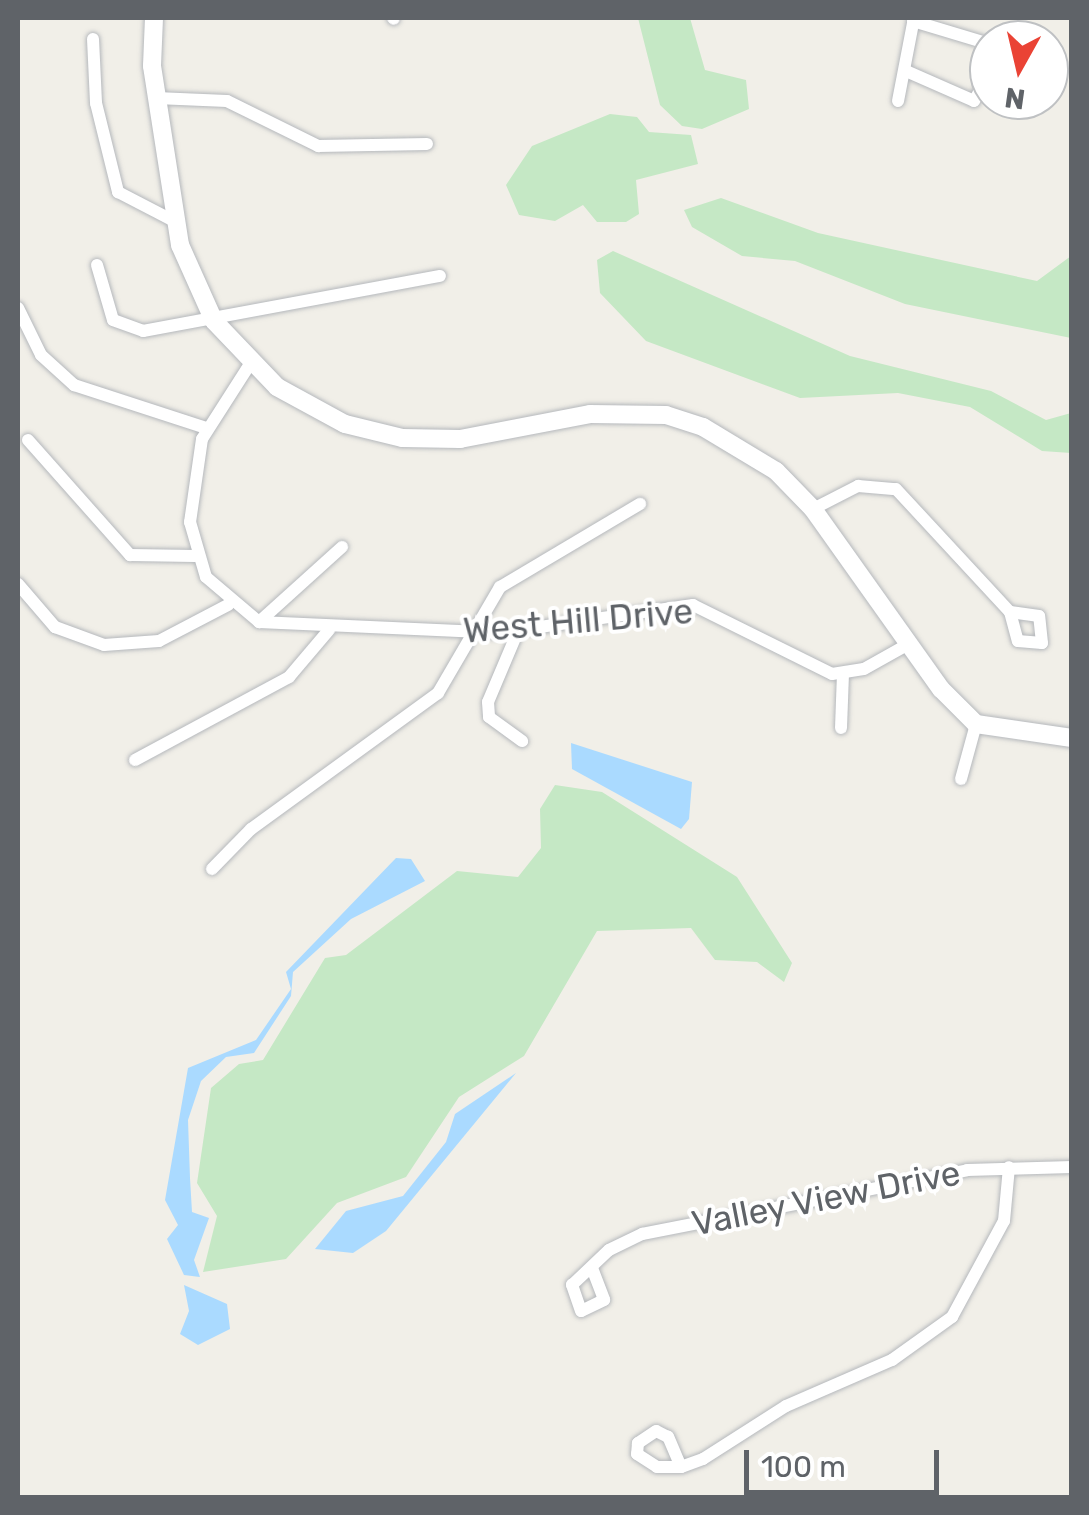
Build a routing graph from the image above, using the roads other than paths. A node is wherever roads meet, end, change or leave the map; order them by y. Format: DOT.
graph roads {
  1 [pos="154,18"];
  2 [pos="913,19"];
  3 [pos="969,37"];
  4 [pos="92,38"];
  5 [pos="906,71"];
  6 [pos="156,98"];
  7 [pos="969,98"];
  8 [pos="898,101"];
  9 [pos="427,144"];
  10 [pos="174,221"];
  11 [pos="97,265"];
  12 [pos="440,276"];
  13 [pos="18,308"];
  14 [pos="214,321"];
  15 [pos="250,364"];
  16 [pos="206,428"];
  17 [pos="28,440"];
  18 [pos="640,504"];
  19 [pos="813,510"];
  20 [pos="342,547"];
  21 [pos="195,556"];
  22 [pos="18,584"];
  23 [pos="228,605"];
  24 [pos="1010,612"];
  25 [pos="258,622"];
  26 [pos="328,630"];
  27 [pos="518,631"];
  28 [pos="471,634"];
  29 [pos="907,644"];
  30 [pos="843,674"];
  31 [pos="976,724"];
  32 [pos="841,728"];
  33 [pos="1072,738"];
  34 [pos="522,741"];
  35 [pos="135,760"];
  36 [pos="961,779"];
  37 [pos="212,869"];
  38 [pos="1009,1167"];
  39 [pos="1072,1167"];
  40 [pos="592,1268"];
  41 [pos="681,1467"];
  1 -- 6 [label="street"];
  2 -- 3 [label="street"];
  2 -- 5 [label="street"];
  4 -- 10 [label="street"];
  5 -- 7 [label="street"];
  5 -- 8 [label="street"];
  6 -- 9 [label="street"];
  6 -- 10 [label="street"];
  10 -- 14 [label="street"];
  11 -- 14 [label="street"];
  12 -- 14 [label="street"];
  13 -- 16 [label="street"];
  14 -- 15 [label="street"];
  15 -- 16 [label="street, West Hill Drive"];
  15 -- 19 [label="street"];
  16 -- 21 [label="street, West Hill Drive"];
  17 -- 21 [label="street"];
  18 -- 28 [label="street"];
  19 -- 24 [label="street"];
  19 -- 29 [label="street"];
  20 -- 25 [label="street"];
  21 -- 23 [label="street, West Hill Drive"];
  22 -- 23 [label="street"];
  23 -- 25 [label="street, West Hill Drive"];
  25 -- 26 [label="street, West Hill Drive"];
  26 -- 28 [label="street, West Hill Drive"];
  26 -- 35 [label="street"];
  27 -- 28 [label="street, West Hill Drive"];
  27 -- 30 [label="street, West Hill Drive"];
  27 -- 34 [label="street"];
  28 -- 37 [label="street"];
  29 -- 30 [label="street"];
  29 -- 31 [label="street"];
  30 -- 32 [label="street"];
  31 -- 33 [label="street"];
  31 -- 36 [label="street"];
  38 -- 39 [label="street, Valley View Drive"];
  38 -- 40 [label="street, Valley View Drive"];
  38 -- 41 [label="street"];
}
